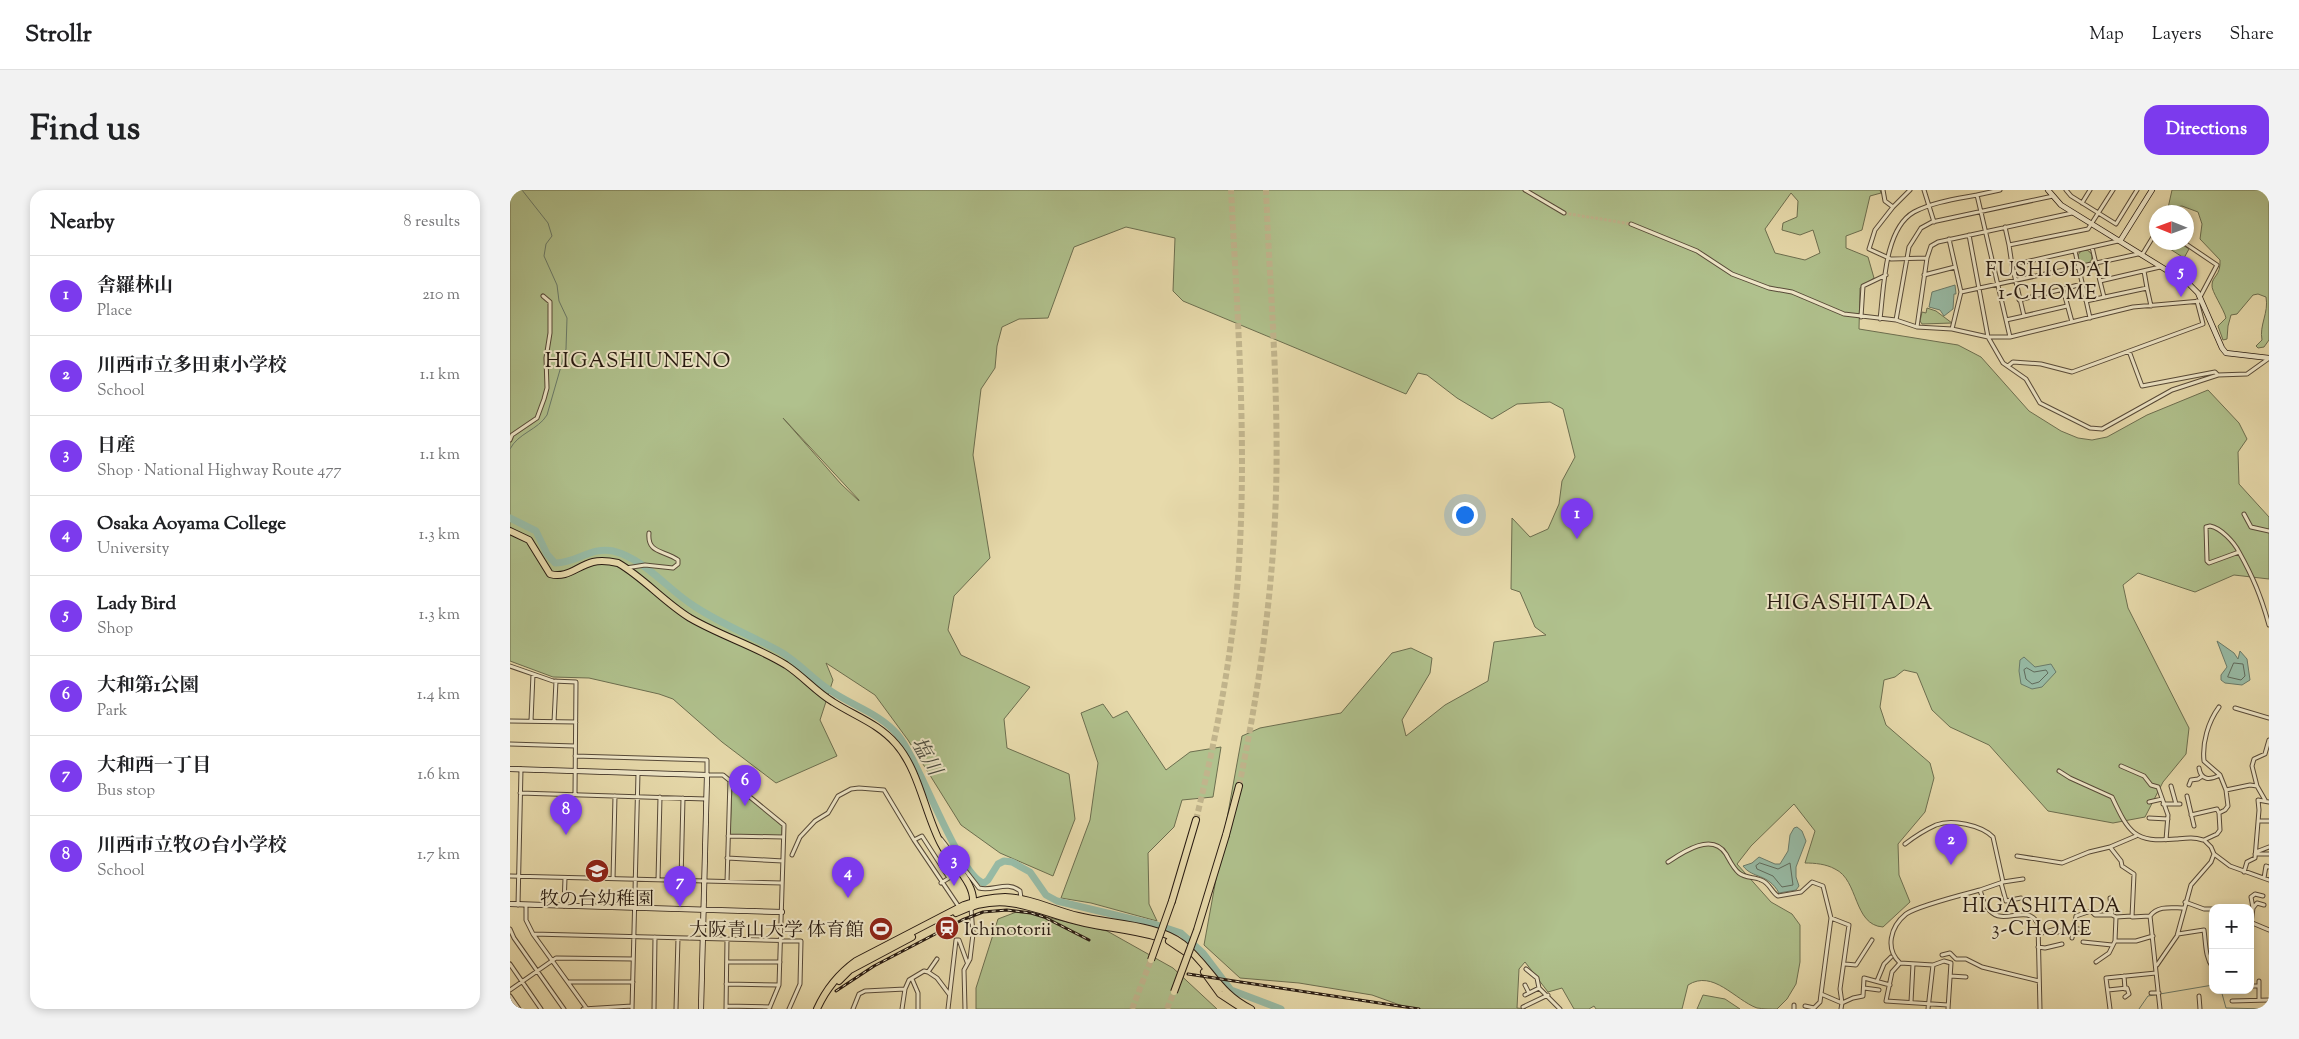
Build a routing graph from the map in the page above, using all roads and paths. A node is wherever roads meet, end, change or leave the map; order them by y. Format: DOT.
graph roads {
  1 [pos="1525,190"];
  2 [pos="1883,190"];
  3 [pos="1910,190"];
  4 [pos="1924,190"];
  5 [pos="2000,190"];
  6 [pos="2048,190"];
  7 [pos="2066,190"];
  8 [pos="2090,190"];
  9 [pos="2113,190"];
  10 [pos="2137,190"];
  11 [pos="2152,190"];
  12 [pos="1977,195"];
  13 [pos="2054,196"];
  14 [pos="2082,203"];
  15 [pos="1930,205"];
  16 [pos="1892,207"];
  17 [pos="1981,212"];
  18 [pos="1564,213"];
  19 [pos="2072,213"];
  20 [pos="2098,214"];
  21 [pos="1934,222"];
  22 [pos="1631,224"];
  23 [pos="2092,225"];
  24 [pos="2005,227"];
  25 [pos="1986,231"];
  26 [pos="1969,235"];
  27 [pos="1949,239"];
  28 [pos="2120,241"];
  29 [pos="2149,242"];
  30 [pos="2009,245"];
  31 [pos="2092,247"];
  32 [pos="2194,249"];
  33 [pos="2075,251"];
  34 [pos="2141,254"];
  35 [pos="1889,258"];
  36 [pos="1907,258"];
  37 [pos="1927,258"];
  38 [pos="2096,264"];
  39 [pos="2012,265"];
  40 [pos="1955,267"];
  41 [pos="2078,267"];
  42 [pos="2160,267"];
  43 [pos="2144,271"];
  44 [pos="1886,275"];
  45 [pos="1924,275"];
  46 [pos="2100,281"];
  47 [pos="2015,282"];
  48 [pos="2082,284"];
  49 [pos="1999,286"];
  50 [pos="2147,288"];
  51 [pos="1980,289"];
  52 [pos="2063,289"];
  53 [pos="1961,292"];
  54 [pos="543,296"];
  55 [pos="2104,297"];
  56 [pos="2020,300"];
  57 [pos="2199,300"];
  58 [pos="2086,301"];
  59 [pos="2067,306"];
  60 [pos="2151,306"];
  61 [pos="2024,316"];
  62 [pos="1861,317"];
  63 [pos="2090,318"];
  64 [pos="1880,319"];
  65 [pos="1896,320"];
  66 [pos="2006,320"];
  67 [pos="2072,322"];
  68 [pos="1917,327"];
  69 [pos="1952,329"];
  70 [pos="1988,337"];
  71 [pos="2010,338"];
  72 [pos="2130,352"];
  73 [pos="2269,358"];
  74 [pos="2008,367"];
  75 [pos="2218,375"];
  76 [pos="510,440"];
  77 [pos="2244,514"];
  78 [pos="510,531"];
  79 [pos="2269,531"];
  80 [pos="649,533"];
  81 [pos="2239,552"];
  82 [pos="626,568"];
  83 [pos="2269,625"];
  84 [pos="510,666"];
  85 [pos="533,674"];
  86 [pos="556,681"];
  87 [pos="2219,707"];
  88 [pos="2235,708"];
  89 [pos="2250,713"];
  90 [pos="2269,718"];
  91 [pos="2247,719"];
  92 [pos="510,720"];
  93 [pos="531,721"];
  94 [pos="554,722"];
  95 [pos="576,722"];
  96 [pos="2269,740"];
  97 [pos="510,744"];
  98 [pos="575,746"];
  99 [pos="575,756"];
  100 [pos="2122,766"];
  101 [pos="2199,768"];
  102 [pos="510,769"];
  103 [pos="521,770"];
  104 [pos="575,770"];
  105 [pos="2059,771"];
  106 [pos="638,773"];
  107 [pos="707,775"];
  108 [pos="2220,775"];
  109 [pos="2201,776"];
  110 [pos="730,780"];
  111 [pos="2189,785"];
  112 [pos="1239,786"];
  113 [pos="2171,786"];
  114 [pos="2257,786"];
  115 [pos="2226,790"];
  116 [pos="520,793"];
  117 [pos="575,794"];
  118 [pos="615,796"];
  119 [pos="638,796"];
  120 [pos="2187,796"];
  121 [pos="660,797"];
  122 [pos="683,798"];
  123 [pos="706,798"];
  124 [pos="2162,798"];
  125 [pos="2267,801"];
  126 [pos="2150,802"];
  127 [pos="2163,804"];
  128 [pos="2219,813"];
  129 [pos="2191,816"];
  130 [pos="2149,818"];
  131 [pos="2168,819"];
  132 [pos="1196,820"];
  133 [pos="2258,821"];
  134 [pos="2269,821"];
  135 [pos="2194,826"];
  136 [pos="936,835"];
  137 [pos="728,836"];
  138 [pos="2136,836"];
  139 [pos="783,837"];
  140 [pos="914,840"];
  141 [pos="2166,840"];
  142 [pos="2204,840"];
  143 [pos="1905,844"];
  144 [pos="2110,847"];
  145 [pos="2269,847"];
  146 [pos="2255,853"];
  147 [pos="2214,854"];
  148 [pos="2269,854"];
  149 [pos="792,855"];
  150 [pos="2018,856"];
  151 [pos="727,858"];
  152 [pos="783,861"];
  153 [pos="1668,862"];
  154 [pos="2269,866"];
  155 [pos="960,872"];
  156 [pos="2244,872"];
  157 [pos="510,876"];
  158 [pos="518,877"];
  159 [pos="565,878"];
  160 [pos="949,878"];
  161 [pos="2264,878"];
  162 [pos="613,879"];
  163 [pos="2023,879"];
  164 [pos="636,880"];
  165 [pos="658,880"];
  166 [pos="2269,880"];
  167 [pos="681,881"];
  168 [pos="704,881"];
  169 [pos="727,882"];
  170 [pos="782,883"];
  171 [pos="942,883"];
  172 [pos="2002,883"];
  173 [pos="1980,890"];
  174 [pos="2263,896"];
  175 [pos="1020,898"];
  176 [pos="2021,898"];
  177 [pos="2110,898"];
  178 [pos="2185,902"];
  179 [pos="510,904"];
  180 [pos="2252,904"];
  181 [pos="518,905"];
  182 [pos="526,905"];
  183 [pos="972,905"];
  184 [pos="2264,905"];
  185 [pos="564,906"];
  186 [pos="959,907"];
  187 [pos="2254,907"];
  188 [pos="635,908"];
  189 [pos="2184,908"];
  190 [pos="2209,909"];
  191 [pos="703,910"];
  192 [pos="782,912"];
  193 [pos="2112,914"];
  194 [pos="2132,916"];
  195 [pos="2150,916"];
  196 [pos="1832,918"];
  197 [pos="2116,918"];
  198 [pos="2254,924"];
  199 [pos="510,929"];
  200 [pos="2072,929"];
  201 [pos="2268,929"];
  202 [pos="2085,930"];
  203 [pos="533,934"];
  204 [pos="2038,934"];
  205 [pos="2178,934"];
  206 [pos="2153,936"];
  207 [pos="634,937"];
  208 [pos="656,937"];
  209 [pos="678,938"];
  210 [pos="702,938"];
  211 [pos="2072,938"];
  212 [pos="727,939"];
  213 [pos="781,940"];
  214 [pos="1872,940"];
  215 [pos="2115,940"];
  216 [pos="2082,942"];
  217 [pos="2062,944"];
  218 [pos="2112,945"];
  219 [pos="2038,947"];
  220 [pos="1942,955"];
  221 [pos="1891,957"];
  222 [pos="552,959"];
  223 [pos="634,959"];
  224 [pos="937,959"];
  225 [pos="1151,960"];
  226 [pos="727,962"];
  227 [pos="780,962"];
  228 [pos="967,962"];
  229 [pos="2096,962"];
  230 [pos="2209,962"];
  231 [pos="1900,963"];
  232 [pos="510,964"];
  233 [pos="1845,964"];
  234 [pos="1913,964"];
  235 [pos="1933,965"];
  236 [pos="2157,965"];
  237 [pos="1526,969"];
  238 [pos="537,971"];
  239 [pos="928,972"];
  240 [pos="2156,973"];
  241 [pos="1950,976"];
  242 [pos="2124,976"];
  243 [pos="1966,977"];
  244 [pos="912,979"];
  245 [pos="1877,981"];
  246 [pos="2039,981"];
  247 [pos="2259,981"];
  248 [pos="522,982"];
  249 [pos="568,982"];
  250 [pos="633,982"];
  251 [pos="726,984"];
  252 [pos="779,984"];
  253 [pos="1890,985"];
  254 [pos="1525,986"];
  255 [pos="2254,986"];
  256 [pos="2259,986"];
  257 [pos="1539,988"];
  258 [pos="1864,988"];
  259 [pos="905,989"];
  260 [pos="2125,989"];
  261 [pos="510,990"];
  262 [pos="1879,990"];
  263 [pos="2108,990"];
  264 [pos="1174,992"];
  265 [pos="2151,993"];
  266 [pos="2159,993"];
  267 [pos="949,994"];
  268 [pos="1821,994"];
  269 [pos="1548,995"];
  270 [pos="510,996"];
  271 [pos="2199,996"];
  272 [pos="2125,997"];
  273 [pos="2259,1000"];
  274 [pos="2269,1000"];
  275 [pos="2232,1001"];
  276 [pos="1911,1002"];
  277 [pos="1842,1003"];
  278 [pos="1929,1004"];
  279 [pos="1805,1006"];
  280 [pos="726,1007"];
  281 [pos="1523,1007"];
  282 [pos="1948,1007"];
  283 [pos="632,1008"];
  284 [pos="770,1008"];
  285 [pos="519,1009"];
  286 [pos="542,1009"];
  287 [pos="564,1009"];
  288 [pos="585,1009"];
  289 [pos="654,1009"];
  290 [pos="676,1009"];
  291 [pos="701,1009"];
  292 [pos="789,1009"];
  293 [pos="817,1009"];
  294 [pos="822,1009"];
  295 [pos="853,1009"];
  296 [pos="902,1009"];
  297 [pos="918,1009"];
  298 [pos="948,1009"];
  299 [pos="965,1009"];
  300 [pos="1243,1009"];
  301 [pos="1252,1009"];
  302 [pos="1560,1009"];
  303 [pos="1841,1009"];
  304 [pos="1928,1009"];
  305 [pos="2040,1009"];
  306 [pos="2110,1009"];
  307 [pos="2160,1009"];
  308 [pos="2200,1009"];
  1 -- 18 [label="street"];
  2 -- 16 [label="street"];
  3 -- 16 [label="street"];
  4 -- 15 [label="street"];
  5 -- 12 [label="street"];
  6 -- 13 [label="street"];
  7 -- 14 [label="street"];
  8 -- 14 [label="street"];
  9 -- 20 [label="street"];
  10 -- 20 [label="street"];
  11 -- 28 [label="street"];
  12 -- 15 [label="street"];
  12 -- 17 [label="street"];
  13 -- 17 [label="street"];
  13 -- 19 [label="street"];
  14 -- 20 [label="street"];
  15 -- 21 [label="street"];
  15 -- 35 [label="street"];
  16 -- 35 [label="street"];
  17 -- 21 [label="street"];
  17 -- 25 [label="street"];
  19 -- 23 [label="street"];
  19 -- 24 [label="street"];
  20 -- 23 [label="street"];
  21 -- 36 [label="street"];
  22 -- 62 [label="street"];
  23 -- 28 [label="street"];
  23 -- 30 [label="street"];
  24 -- 25 [label="street"];
  24 -- 30 [label="street"];
  25 -- 26 [label="street"];
  25 -- 49 [label="street"];
  26 -- 27 [label="street"];
  26 -- 51 [label="street"];
  27 -- 37 [label="street"];
  27 -- 40 [label="street"];
  28 -- 31 [label="street"];
  28 -- 34 [label="street"];
  29 -- 34 [label="street"];
  30 -- 39 [label="street"];
  31 -- 33 [label="street"];
  31 -- 38 [label="street"];
  32 -- 57 [label="street"];
  33 -- 39 [label="street"];
  33 -- 41 [label="street"];
  34 -- 38 [label="street"];
  34 -- 42 [label="street"];
  35 -- 36 [label="street"];
  35 -- 44 [label="street"];
  36 -- 37 [label="street"];
  36 -- 65 [label="street"];
  37 -- 45 [label="street"];
  38 -- 41 [label="street"];
  38 -- 46 [label="street"];
  39 -- 47 [label="street"];
  40 -- 45 [label="street"];
  40 -- 53 [label="street"];
  41 -- 47 [label="street"];
  41 -- 48 [label="street"];
  42 -- 43 [label="street"];
  42 -- 57 [label="street"];
  43 -- 46 [label="street"];
  43 -- 50 [label="street"];
  44 -- 62 [label="street"];
  44 -- 64 [label="street"];
  45 -- 68 [label="street"];
  46 -- 55 [label="street"];
  47 -- 49 [label="street"];
  47 -- 56 [label="street"];
  48 -- 52 [label="street"];
  48 -- 58 [label="street"];
  49 -- 51 [label="street"];
  49 -- 66 [label="street"];
  50 -- 55 [label="street"];
  50 -- 60 [label="street"];
  51 -- 53 [label="street"];
  51 -- 70 [label="street"];
  52 -- 56 [label="street"];
  52 -- 59 [label="street"];
  53 -- 69 [label="street"];
  54 -- 76 [label="street"];
  55 -- 58 [label="street"];
  56 -- 61 [label="street"];
  57 -- 60 [label="street"];
  57 -- 72 [label="street"];
  57 -- 73 [label="street"];
  58 -- 63 [label="street"];
  59 -- 61 [label="street"];
  59 -- 67 [label="street"];
  60 -- 63 [label="street"];
  61 -- 66 [label="street"];
  62 -- 64 [label="street"];
  63 -- 67 [label="street"];
  64 -- 65 [label="street"];
  65 -- 68 [label="street"];
  66 -- 71 [label="street"];
  67 -- 71 [label="street"];
  68 -- 69 [label="street"];
  69 -- 70 [label="street"];
  70 -- 71 [label="street"];
  70 -- 74 [label="street"];
  72 -- 74 [label="street"];
  72 -- 75 [label="street"];
  73 -- 75 [label="street"];
  74 -- 75 [label="street"];
  77 -- 79 [label="street"];
  78 -- 82 [label="highway"];
  80 -- 82 [label="street"];
  81 -- 81 [label="street"];
  81 -- 83 [label="street"];
  82 -- 136 [label="highway"];
  84 -- 85 [label="street"];
  85 -- 86 [label="street"];
  85 -- 93 [label="street"];
  86 -- 94 [label="street"];
  86 -- 95 [label="street"];
  87 -- 108 [label="street"];
  88 -- 89 [label="street"];
  89 -- 90 [label="street"];
  89 -- 91 [label="street"];
  92 -- 93 [label="street"];
  93 -- 94 [label="street"];
  94 -- 95 [label="street"];
  95 -- 98 [label="street"];
  96 -- 114 [label="street"];
  97 -- 98 [label="street"];
  98 -- 99 [label="street"];
  99 -- 104 [label="street"];
  99 -- 107 [label="street"];
  100 -- 124 [label="street"];
  101 -- 109 [label="street"];
  102 -- 103 [label="street"];
  103 -- 104 [label="street"];
  103 -- 116 [label="street"];
  104 -- 106 [label="street"];
  104 -- 117 [label="street"];
  105 -- 138 [label="street"];
  106 -- 107 [label="street"];
  106 -- 119 [label="street"];
  107 -- 110 [label="street"];
  107 -- 123 [label="street"];
  108 -- 109 [label="street"];
  108 -- 115 [label="street"];
  109 -- 111 [label="street"];
  110 -- 137 [label="street"];
  110 -- 139 [label="street"];
  112 -- 264 [label="highway, bridge"];
  113 -- 127 [label="street"];
  114 -- 115 [label="street"];
  114 -- 125 [label="street"];
  115 -- 128 [label="street"];
  116 -- 117 [label="street"];
  116 -- 158 [label="street"];
  117 -- 118 [label="street"];
  118 -- 119 [label="street"];
  118 -- 162 [label="street"];
  119 -- 121 [label="street"];
  119 -- 164 [label="street"];
  120 -- 129 [label="street"];
  121 -- 122 [label="street"];
  121 -- 165 [label="street"];
  122 -- 123 [label="street"];
  122 -- 167 [label="street"];
  123 -- 168 [label="street"];
  124 -- 126 [label="street"];
  124 -- 127 [label="street"];
  125 -- 133 [label="street"];
  127 -- 131 [label="street"];
  128 -- 129 [label="street"];
  128 -- 142 [label="street"];
  129 -- 135 [label="street"];
  130 -- 131 [label="street"];
  131 -- 141 [label="street"];
  132 -- 225 [label="highway, bridge"];
  133 -- 134 [label="street"];
  133 -- 146 [label="street"];
  136 -- 155 [label="highway"];
  136 -- 175 [label="street"];
  137 -- 139 [label="street"];
  137 -- 151 [label="street"];
  138 -- 141 [label="street"];
  138 -- 144 [label="street"];
  139 -- 152 [label="street"];
  140 -- 149 [label="street"];
  140 -- 160 [label="street"];
  140 -- 171 [label="street"];
  141 -- 142 [label="street"];
  142 -- 147 [label="street"];
  143 -- 172 [label="street"];
  144 -- 150 [label="street"];
  144 -- 194 [label="street"];
  145 -- 146 [label="street"];
  146 -- 148 [label="street"];
  146 -- 156 [label="street"];
  147 -- 156 [label="street"];
  147 -- 178 [label="street"];
  151 -- 152 [label="street"];
  151 -- 169 [label="street"];
  152 -- 170 [label="street"];
  153 -- 196 [label="street"];
  154 -- 161 [label="street"];
  155 -- 160 [label="street"];
  155 -- 183 [label="highway"];
  156 -- 161 [label="street"];
  157 -- 158 [label="street"];
  158 -- 159 [label="street"];
  158 -- 181 [label="street"];
  159 -- 162 [label="street"];
  159 -- 185 [label="street"];
  160 -- 171 [label="street"];
  161 -- 166 [label="street"];
  162 -- 164 [label="street"];
  163 -- 172 [label="street"];
  164 -- 165 [label="street"];
  164 -- 188 [label="street"];
  165 -- 167 [label="street"];
  167 -- 168 [label="street"];
  168 -- 169 [label="street"];
  168 -- 191 [label="street"];
  169 -- 170 [label="street"];
  170 -- 192 [label="street"];
  171 -- 186 [label="street"];
  172 -- 173 [label="street"];
  172 -- 176 [label="street"];
  173 -- 204 [label="street"];
  173 -- 231 [label="street"];
  174 -- 180 [label="street"];
  175 -- 183 [label="highway"];
  175 -- 301 [label="highway"];
  177 -- 193 [label="street"];
  178 -- 189 [label="street"];
  178 -- 190 [label="street"];
  179 -- 181 [label="street"];
  181 -- 182 [label="street"];
  182 -- 185 [label="street"];
  182 -- 203 [label="street"];
  183 -- 186 [label="highway"];
  183 -- 228 [label="street"];
  183 -- 294 [label="highway"];
  183 -- 300 [label="highway"];
  184 -- 187 [label="street"];
  185 -- 188 [label="street"];
  186 -- 293 [label="highway"];
  188 -- 191 [label="street"];
  188 -- 207 [label="street"];
  189 -- 195 [label="street"];
  189 -- 205 [label="street"];
  191 -- 192 [label="street"];
  191 -- 210 [label="street"];
  192 -- 213 [label="street"];
  193 -- 197 [label="street"];
  193 -- 200 [label="street"];
  194 -- 195 [label="street"];
  194 -- 197 [label="street"];
  195 -- 206 [label="street"];
  196 -- 233 [label="street"];
  196 -- 268 [label="street"];
  197 -- 215 [label="street"];
  198 -- 201 [label="street"];
  199 -- 238 [label="street"];
  200 -- 202 [label="street"];
  200 -- 204 [label="street"];
  200 -- 211 [label="street"];
  203 -- 207 [label="street"];
  203 -- 222 [label="street"];
  204 -- 219 [label="street"];
  205 -- 230 [label="street"];
  205 -- 236 [label="street"];
  206 -- 215 [label="street"];
  206 -- 236 [label="street"];
  207 -- 208 [label="street"];
  207 -- 223 [label="street"];
  208 -- 209 [label="street"];
  208 -- 289 [label="street"];
  209 -- 210 [label="street"];
  209 -- 290 [label="street"];
  210 -- 212 [label="street"];
  210 -- 291 [label="street"];
  212 -- 213 [label="street"];
  212 -- 226 [label="street"];
  213 -- 227 [label="street"];
  213 -- 292 [label="street"];
  214 -- 233 [label="street"];
  215 -- 218 [label="street"];
  216 -- 218 [label="street"];
  217 -- 219 [label="street"];
  218 -- 229 [label="street"];
  219 -- 246 [label="street"];
  220 -- 246 [label="street"];
  221 -- 245 [label="street"];
  222 -- 223 [label="street"];
  222 -- 238 [label="street"];
  222 -- 249 [label="street"];
  223 -- 250 [label="street"];
  224 -- 239 [label="street"];
  226 -- 227 [label="street"];
  226 -- 251 [label="street"];
  227 -- 252 [label="street"];
  228 -- 267 [label="street"];
  228 -- 299 [label="street"];
  231 -- 234 [label="street"];
  231 -- 253 [label="street"];
  232 -- 248 [label="street"];
  233 -- 277 [label="street"];
  234 -- 235 [label="street"];
  234 -- 276 [label="street"];
  235 -- 241 [label="street"];
  235 -- 278 [label="street"];
  236 -- 240 [label="street"];
  237 -- 257 [label="street"];
  238 -- 248 [label="street"];
  238 -- 287 [label="street"];
  239 -- 244 [label="street"];
  239 -- 267 [label="street"];
  240 -- 242 [label="street"];
  240 -- 266 [label="street"];
  241 -- 243 [label="street"];
  241 -- 282 [label="street"];
  242 -- 260 [label="street"];
  242 -- 263 [label="street"];
  244 -- 259 [label="street"];
  244 -- 297 [label="street"];
  245 -- 253 [label="street"];
  245 -- 258 [label="street"];
  246 -- 305 [label="street"];
  247 -- 256 [label="street"];
  248 -- 261 [label="street"];
  248 -- 286 [label="street"];
  249 -- 250 [label="street"];
  249 -- 288 [label="street"];
  250 -- 283 [label="street"];
  251 -- 252 [label="street"];
  251 -- 280 [label="street"];
  252 -- 284 [label="street"];
  253 -- 276 [label="street"];
  254 -- 257 [label="street"];
  255 -- 256 [label="street"];
  256 -- 273 [label="street"];
  257 -- 269 [label="street"];
  258 -- 262 [label="street"];
  258 -- 277 [label="street"];
  259 -- 295 [label="street"];
  259 -- 296 [label="street"];
  260 -- 263 [label="street"];
  260 -- 272 [label="street"];
  263 -- 306 [label="street"];
  265 -- 266 [label="street"];
  266 -- 307 [label="street"];
  267 -- 298 [label="street"];
  268 -- 277 [label="street"];
  268 -- 279 [label="street"];
  269 -- 281 [label="street"];
  269 -- 302 [label="street"];
  270 -- 285 [label="street"];
  271 -- 308 [label="street"];
  273 -- 274 [label="street"];
  273 -- 275 [label="street"];
  276 -- 278 [label="street"];
  277 -- 303 [label="street"];
  278 -- 282 [label="street"];
  278 -- 304 [label="street"];
  280 -- 284 [label="street"];
  283 -- 288 [label="street"];
}
